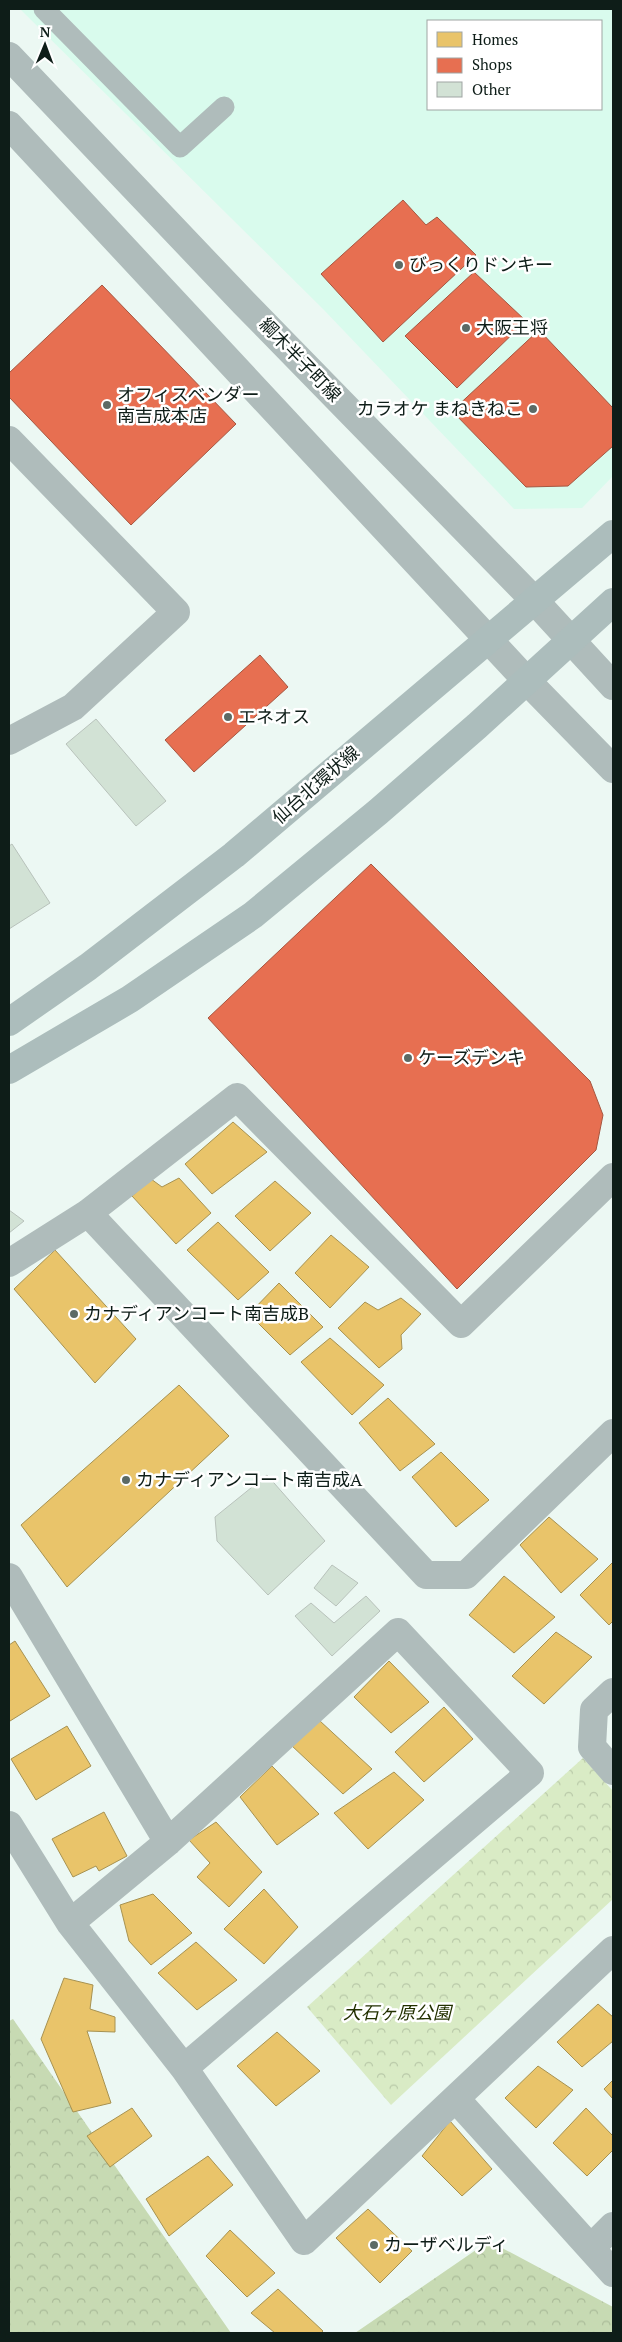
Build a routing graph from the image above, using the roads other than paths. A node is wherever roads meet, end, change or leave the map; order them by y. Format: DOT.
graph roads {
  1 [pos="44,9"];
  2 [pos="9,56"];
  3 [pos="224,107"];
  4 [pos="9,125"];
  5 [pos="9,440"];
  6 [pos="613,534"];
  7 [pos="534,600"];
  8 [pos="613,602"];
  9 [pos="488,638"];
  10 [pos="571,641"];
  11 [pos="527,681"];
  12 [pos="613,686"];
  13 [pos="9,741"];
  14 [pos="613,769"];
  15 [pos="9,1022"];
  16 [pos="9,1070"];
  17 [pos="613,1177"];
  18 [pos="88,1213"];
  19 [pos="9,1263"];
  20 [pos="613,1433"];
  21 [pos="9,1577"];
  22 [pos="613,1692"];
  23 [pos="613,1771"];
  24 [pos="9,1825"];
  25 [pos="168,1842"];
  26 [pos="70,1923"];
  27 [pos="613,1950"];
  28 [pos="184,2068"];
  29 [pos="456,2099"];
  30 [pos="613,2226"];
  31 [pos="592,2247"];
  32 [pos="613,2273"];
  1 -- 3 [label="lane"];
  2 -- 7 [label="street, 綱木半子町線"];
  4 -- 9 [label="street"];
  5 -- 13 [label="street"];
  6 -- 7 [label="main road, 仙台北環状線"];
  7 -- 9 [label="main road, 仙台北環状線"];
  7 -- 10 [label="street, 綱木半子町線"];
  8 -- 10 [label="main road"];
  9 -- 11 [label="street"];
  9 -- 15 [label="main road, 仙台北環状線"];
  10 -- 11 [label="main road"];
  10 -- 12 [label="street, 綱木半子町線"];
  11 -- 14 [label="street"];
  11 -- 16 [label="main road"];
  17 -- 18 [label="street"];
  18 -- 19 [label="street"];
  18 -- 20 [label="street"];
  21 -- 25 [label="street"];
  22 -- 23 [label="street"];
  24 -- 26 [label="street"];
  25 -- 26 [label="street"];
  25 -- 28 [label="street"];
  26 -- 28 [label="street"];
  27 -- 29 [label="street"];
  28 -- 29 [label="street"];
  29 -- 31 [label="street"];
  30 -- 31 [label="street"];
  31 -- 32 [label="street"];
}
